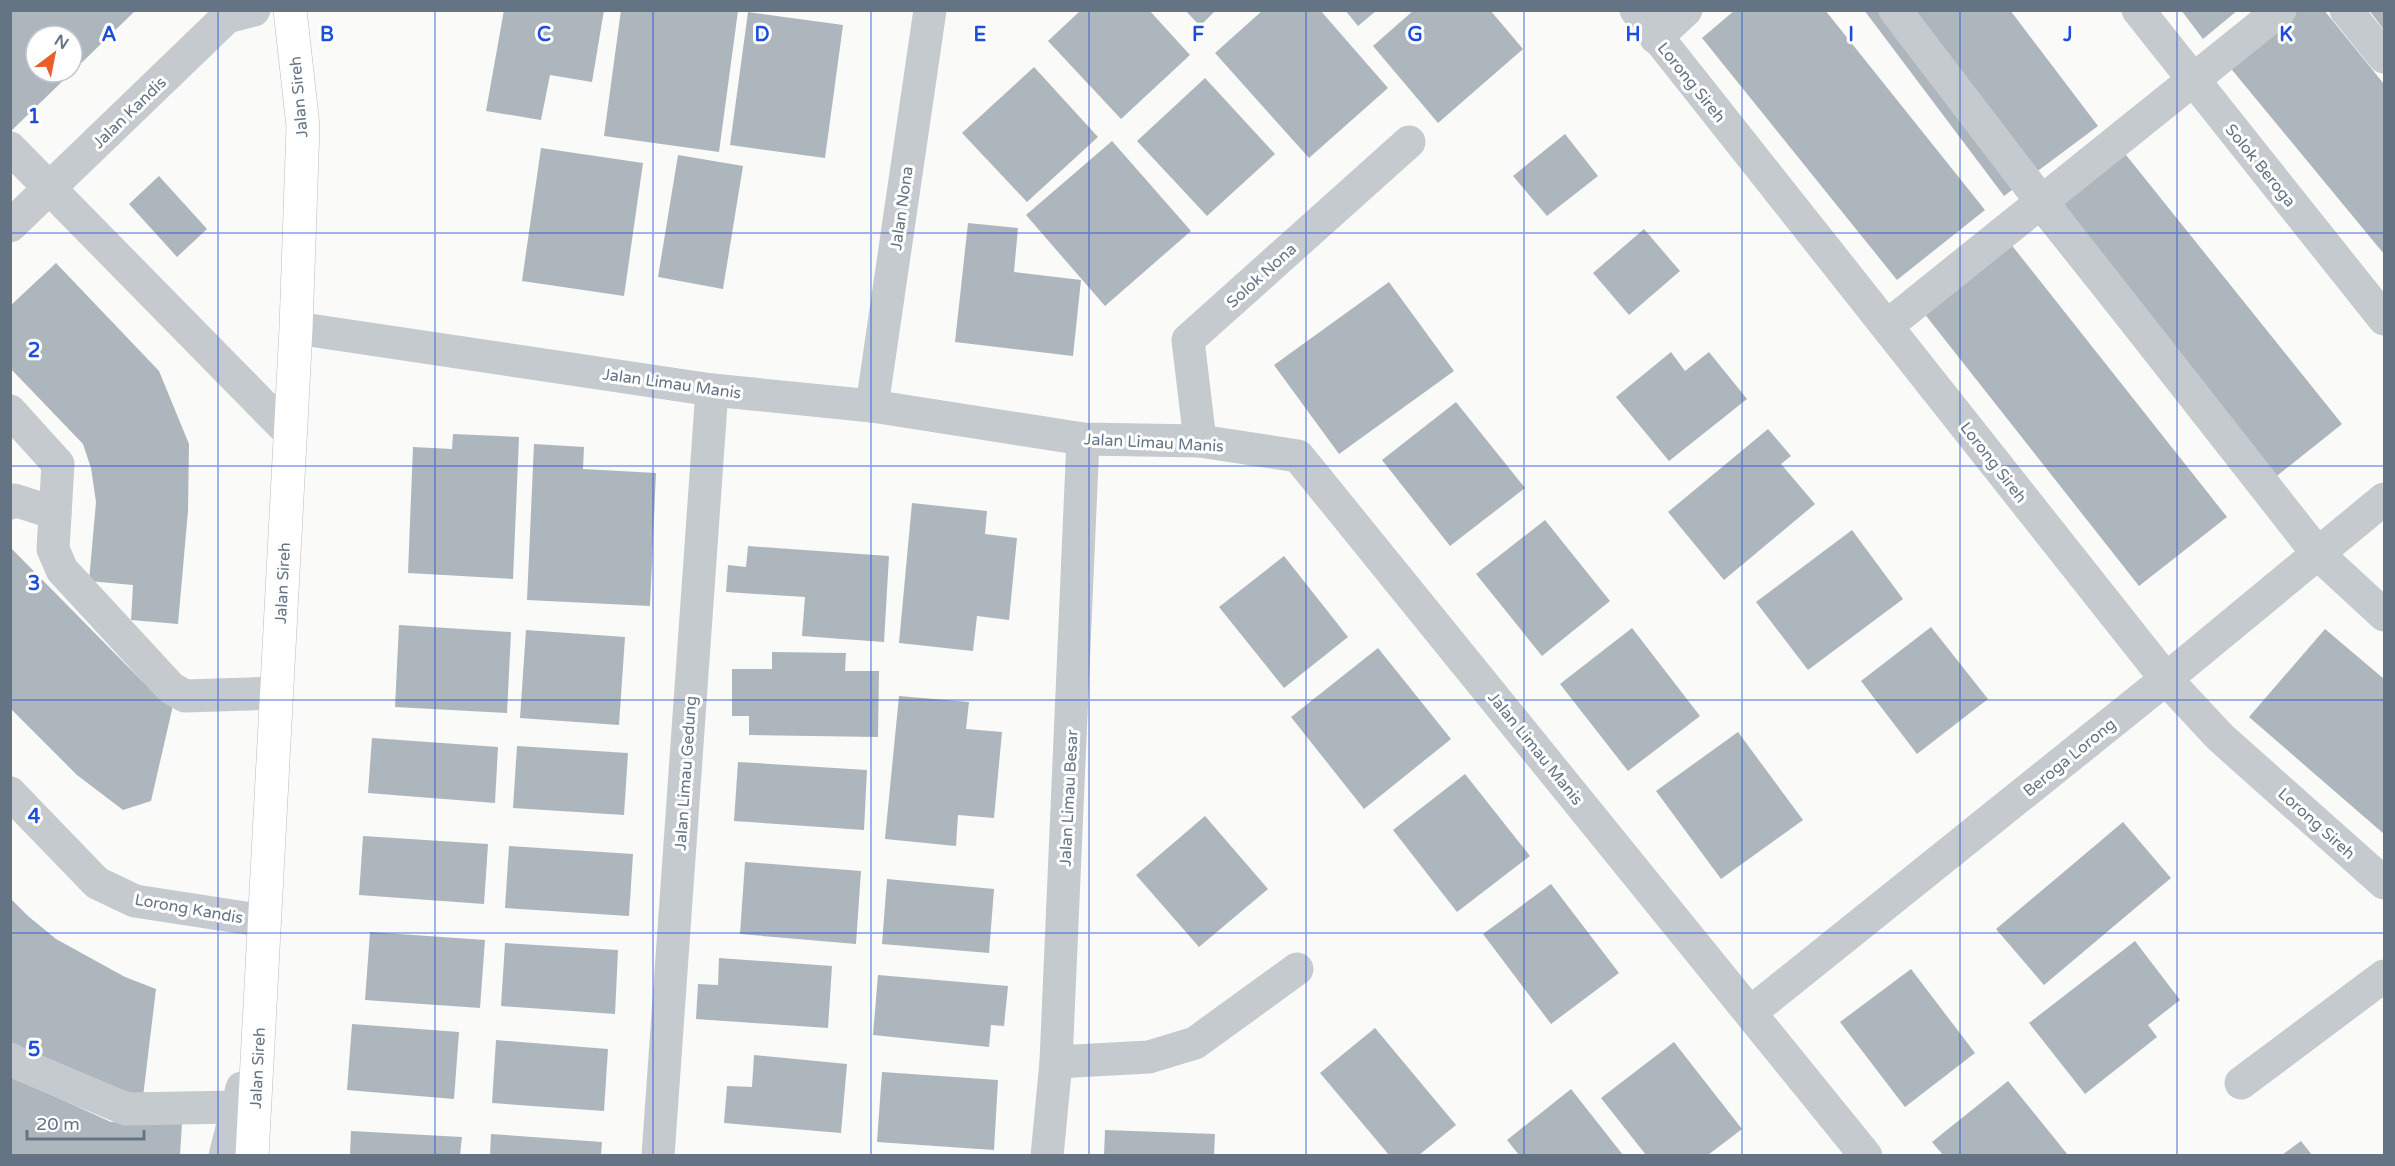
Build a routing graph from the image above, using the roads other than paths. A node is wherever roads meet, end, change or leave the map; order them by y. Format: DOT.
graph roads {
  1 [pos="254,10"];
  2 [pos="290,10"];
  3 [pos="930,10"];
  4 [pos="1636,10"];
  5 [pos="1686,10"];
  6 [pos="1895,10"];
  7 [pos="2138,10"];
  8 [pos="2280,10"];
  9 [pos="2346,10"];
  10 [pos="1656,38"];
  11 [pos="2385,57"];
  12 [pos="2193,82"];
  13 [pos="1408,142"];
  14 [pos="10,148"];
  15 [pos="50,188"];
  16 [pos="2041,201"];
  17 [pos="10,226"];
  18 [pos="2385,319"];
  19 [pos="1887,326"];
  20 [pos="296,328"];
  21 [pos="712,390"];
  22 [pos="872,406"];
  23 [pos="10,411"];
  24 [pos="291,434"];
  25 [pos="1083,439"];
  26 [pos="1200,441"];
  27 [pos="2385,499"];
  28 [pos="10,503"];
  29 [pos="55,513"];
  30 [pos="2318,554"];
  31 [pos="2385,615"];
  32 [pos="2166,679"];
  33 [pos="276,693"];
  34 [pos="10,793"];
  35 [pos="2385,884"];
  36 [pos="265,921"];
  37 [pos="1297,969"];
  38 [pos="2385,976"];
  39 [pos="1751,1012"];
  40 [pos="259,1032"];
  41 [pos="10,1059"];
  42 [pos="1056,1062"];
  43 [pos="2241,1083"];
  44 [pos="236,1107"];
  45 [pos="225,1155"];
  46 [pos="252,1155"];
  47 [pos="658,1155"];
  48 [pos="1047,1155"];
  49 [pos="1866,1155"];
  1 -- 15 [label="street, Jalan Kandis"];
  2 -- 20 [label="highway, Jalan Sireh"];
  3 -- 22 [label="street, Jalan Nona"];
  4 -- 10 [label="street, Lorong Sireh"];
  5 -- 10 [label="street"];
  6 -- 16 [label="street"];
  7 -- 12 [label="street, Solok Beroga"];
  8 -- 12 [label="street"];
  9 -- 11 [label="street"];
  10 -- 19 [label="street, Lorong Sireh"];
  12 -- 16 [label="street"];
  12 -- 18 [label="street, Solok Beroga"];
  13 -- 26 [label="street, Solok Nona"];
  14 -- 15 [label="street"];
  15 -- 17 [label="street, Jalan Kandis"];
  15 -- 24 [label="street"];
  16 -- 19 [label="street"];
  16 -- 30 [label="street"];
  19 -- 32 [label="street, Lorong Sireh"];
  20 -- 21 [label="street, Jalan Limau Manis"];
  20 -- 24 [label="highway, Jalan Sireh"];
  21 -- 22 [label="street, Jalan Limau Manis"];
  21 -- 47 [label="street, Jalan Limau Gedung"];
  22 -- 25 [label="street, Jalan Limau Manis"];
  23 -- 29 [label="street"];
  24 -- 33 [label="highway, Jalan Sireh"];
  25 -- 26 [label="street, Jalan Limau Manis"];
  25 -- 42 [label="street, Jalan Limau Besar"];
  26 -- 39 [label="street, Jalan Limau Manis"];
  27 -- 30 [label="street, Beroga Lorong"];
  28 -- 29 [label="street"];
  29 -- 33 [label="street"];
  30 -- 31 [label="street"];
  30 -- 32 [label="street, Beroga Lorong"];
  32 -- 35 [label="street, Lorong Sireh"];
  32 -- 39 [label="street, Beroga Lorong"];
  33 -- 36 [label="highway, Jalan Sireh"];
  34 -- 36 [label="street, Lorong Kandis"];
  36 -- 40 [label="highway, Jalan Sireh"];
  37 -- 42 [label="street"];
  38 -- 43 [label="street"];
  39 -- 49 [label="street, Jalan Limau Manis"];
  40 -- 44 [label="street"];
  40 -- 46 [label="highway, Jalan Sireh"];
  41 -- 44 [label="street"];
  42 -- 48 [label="street, Jalan Limau Besar"];
  44 -- 45 [label="street"];
}
